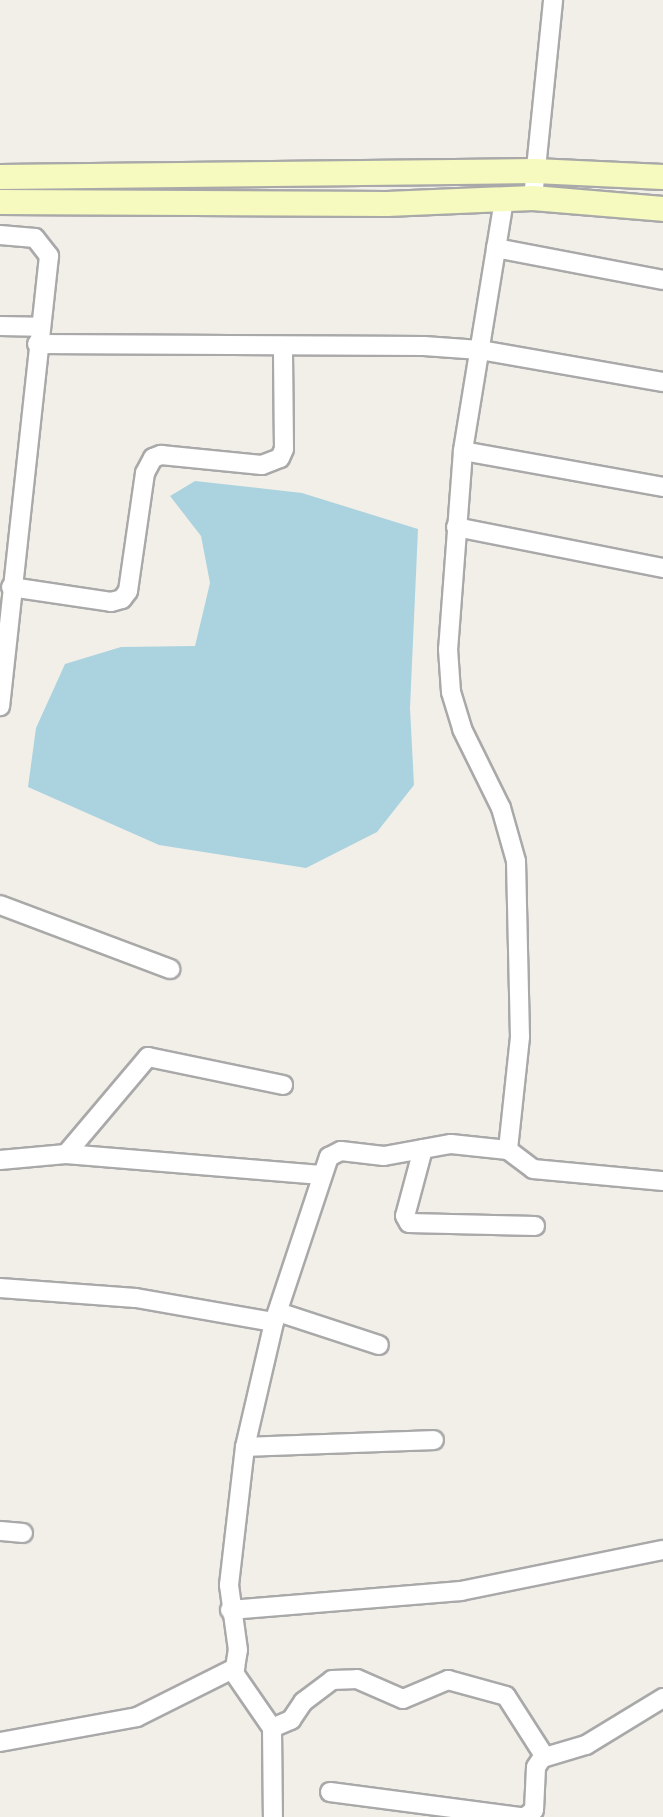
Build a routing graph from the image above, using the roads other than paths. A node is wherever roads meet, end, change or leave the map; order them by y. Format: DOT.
graph roads {
  1 [pos="553,0"];
  2 [pos="535,171"];
  3 [pos="0,177"];
  4 [pos="663,177"];
  5 [pos="533,198"];
  6 [pos="504,200"];
  7 [pos="0,202"];
  8 [pos="663,209"];
  9 [pos="0,235"];
  10 [pos="496,248"];
  11 [pos="663,280"];
  12 [pos="0,326"];
  13 [pos="38,336"];
  14 [pos="283,348"];
  15 [pos="480,351"];
  16 [pos="663,382"];
  17 [pos="463,451"];
  18 [pos="663,487"];
  19 [pos="456,527"];
  20 [pos="663,568"];
  21 [pos="11,587"];
  22 [pos="0,706"];
  23 [pos="0,905"];
  24 [pos="170,969"];
  25 [pos="283,1085"];
  26 [pos="423,1149"];
  27 [pos="508,1150"];
  28 [pos="66,1154"];
  29 [pos="0,1160"];
  30 [pos="321,1175"];
  31 [pos="663,1181"];
  32 [pos="535,1226"];
  33 [pos="0,1288"];
  34 [pos="276,1317"];
  35 [pos="379,1345"];
  36 [pos="434,1440"];
  37 [pos="245,1447"];
  38 [pos="0,1531"];
  39 [pos="23,1533"];
  40 [pos="663,1550"];
  41 [pos="230,1610"];
  42 [pos="232,1670"];
  43 [pos="663,1698"];
  44 [pos="272,1728"];
  45 [pos="0,1742"];
  46 [pos="545,1757"];
  47 [pos="330,1792"];
  48 [pos="273,1817"];
  49 [pos="523,1817"];
  1 -- 2 [label="street"];
  2 -- 3 [label="street"];
  2 -- 4 [label="street"];
  2 -- 5 [label="street"];
  5 -- 6 [label="street"];
  5 -- 8 [label="street"];
  6 -- 7 [label="street"];
  6 -- 10 [label="street"];
  9 -- 13 [label="street"];
  10 -- 11 [label="street"];
  10 -- 15 [label="street"];
  12 -- 13 [label="street"];
  13 -- 14 [label="street"];
  13 -- 21 [label="street"];
  14 -- 15 [label="street"];
  14 -- 21 [label="street"];
  15 -- 16 [label="street"];
  15 -- 17 [label="street"];
  17 -- 18 [label="street"];
  17 -- 19 [label="street"];
  19 -- 20 [label="street"];
  19 -- 27 [label="street"];
  21 -- 22 [label="street"];
  23 -- 24 [label="street"];
  25 -- 28 [label="street"];
  26 -- 27 [label="street"];
  26 -- 30 [label="street"];
  26 -- 32 [label="street"];
  27 -- 31 [label="street"];
  28 -- 29 [label="street"];
  28 -- 30 [label="street"];
  30 -- 34 [label="street"];
  33 -- 34 [label="street"];
  34 -- 35 [label="street"];
  34 -- 37 [label="street"];
  36 -- 37 [label="street"];
  37 -- 41 [label="street"];
  38 -- 39 [label="street"];
  40 -- 41 [label="street"];
  41 -- 42 [label="street"];
  42 -- 44 [label="street"];
  42 -- 45 [label="street"];
  43 -- 46 [label="street"];
  44 -- 46 [label="street"];
  44 -- 48 [label="street"];
  46 -- 49 [label="street"];
  47 -- 49 [label="street"];
}
